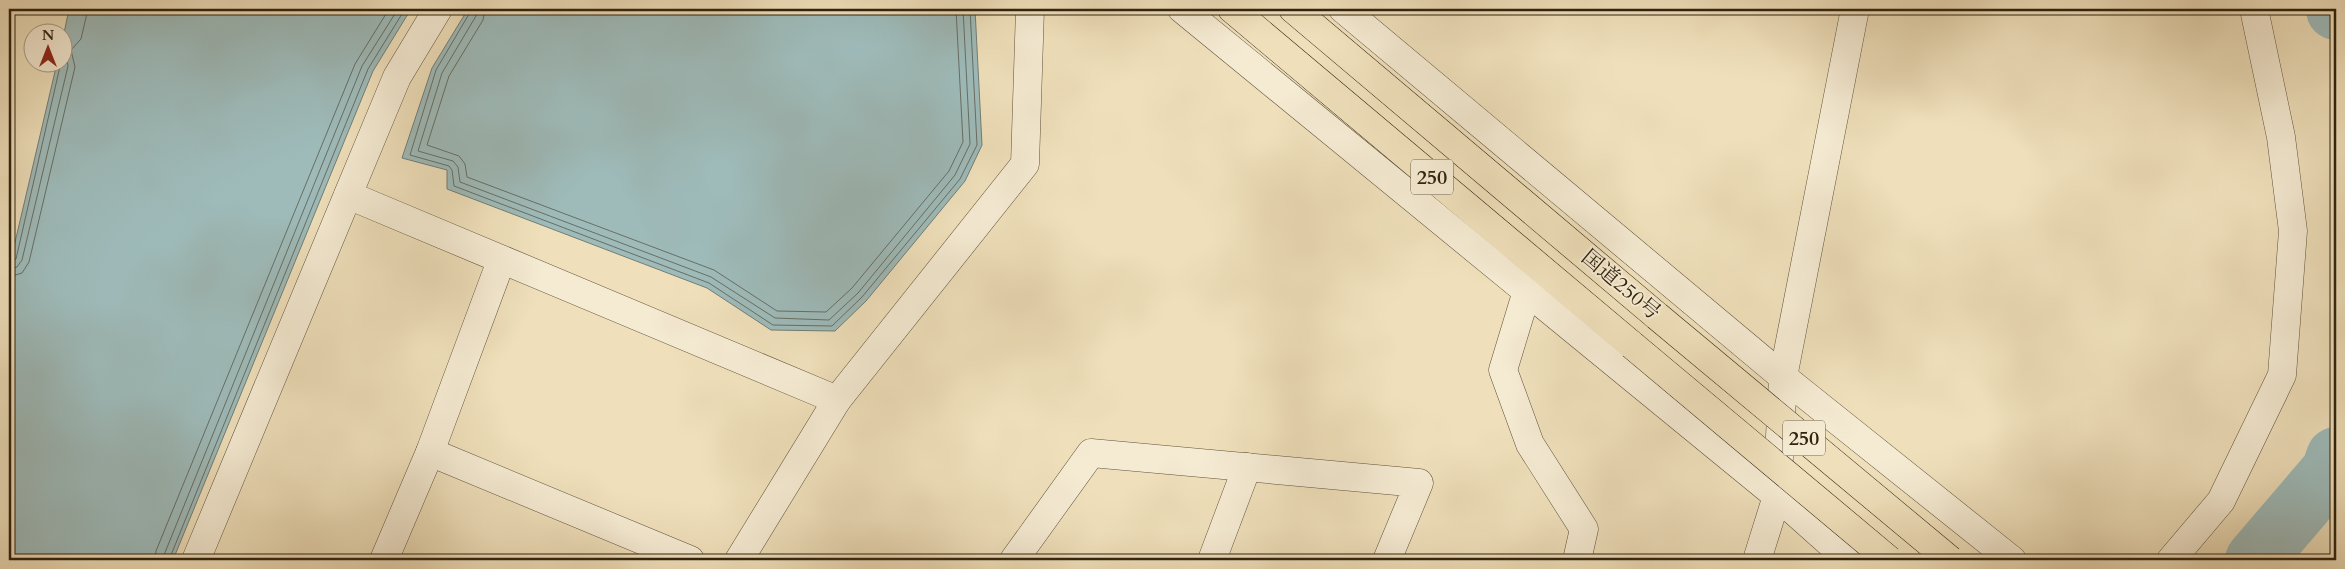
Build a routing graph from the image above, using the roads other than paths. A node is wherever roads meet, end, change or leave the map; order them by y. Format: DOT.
graph roads {
  1 [pos="438,9"];
  2 [pos="1030,9"];
  3 [pos="1182,9"];
  4 [pos="1232,9"];
  5 [pos="1293,9"];
  6 [pos="1344,9"];
  7 [pos="1855,9"];
  8 [pos="2254,9"];
  9 [pos="348,195"];
  10 [pos="501,261"];
  11 [pos="1527,291"];
  12 [pos="1783,377"];
  13 [pos="837,400"];
  14 [pos="430,452"];
  15 [pos="1247,467"];
  16 [pos="1777,496"];
  17 [pos="196,560"];
  18 [pos="384,560"];
  19 [pos="690,560"];
  20 [pos="739,560"];
  21 [pos="1014,560"];
  22 [pos="1212,560"];
  23 [pos="1387,560"];
  24 [pos="1577,560"];
  25 [pos="1757,560"];
  26 [pos="1849,560"];
  27 [pos="1889,560"];
  28 [pos="1950,560"];
  29 [pos="2012,560"];
  30 [pos="2172,560"];
  1 -- 9 [label="street"];
  2 -- 13 [label="street"];
  3 -- 11 [label="street"];
  4 -- 27 [label="highway, 国道250号 / 250, bridge"];
  5 -- 28 [label="highway, 国道250号 / 250, bridge"];
  6 -- 12 [label="street"];
  7 -- 12 [label="street"];
  8 -- 30 [label="street"];
  9 -- 10 [label="street"];
  9 -- 17 [label="street"];
  10 -- 13 [label="street"];
  10 -- 14 [label="street"];
  11 -- 16 [label="street"];
  11 -- 24 [label="street"];
  12 -- 16 [label="street"];
  12 -- 29 [label="street"];
  13 -- 20 [label="street"];
  14 -- 18 [label="street"];
  14 -- 19 [label="street"];
  15 -- 21 [label="street"];
  15 -- 22 [label="street"];
  15 -- 23 [label="street"];
  16 -- 25 [label="street"];
  16 -- 26 [label="street"];
}
